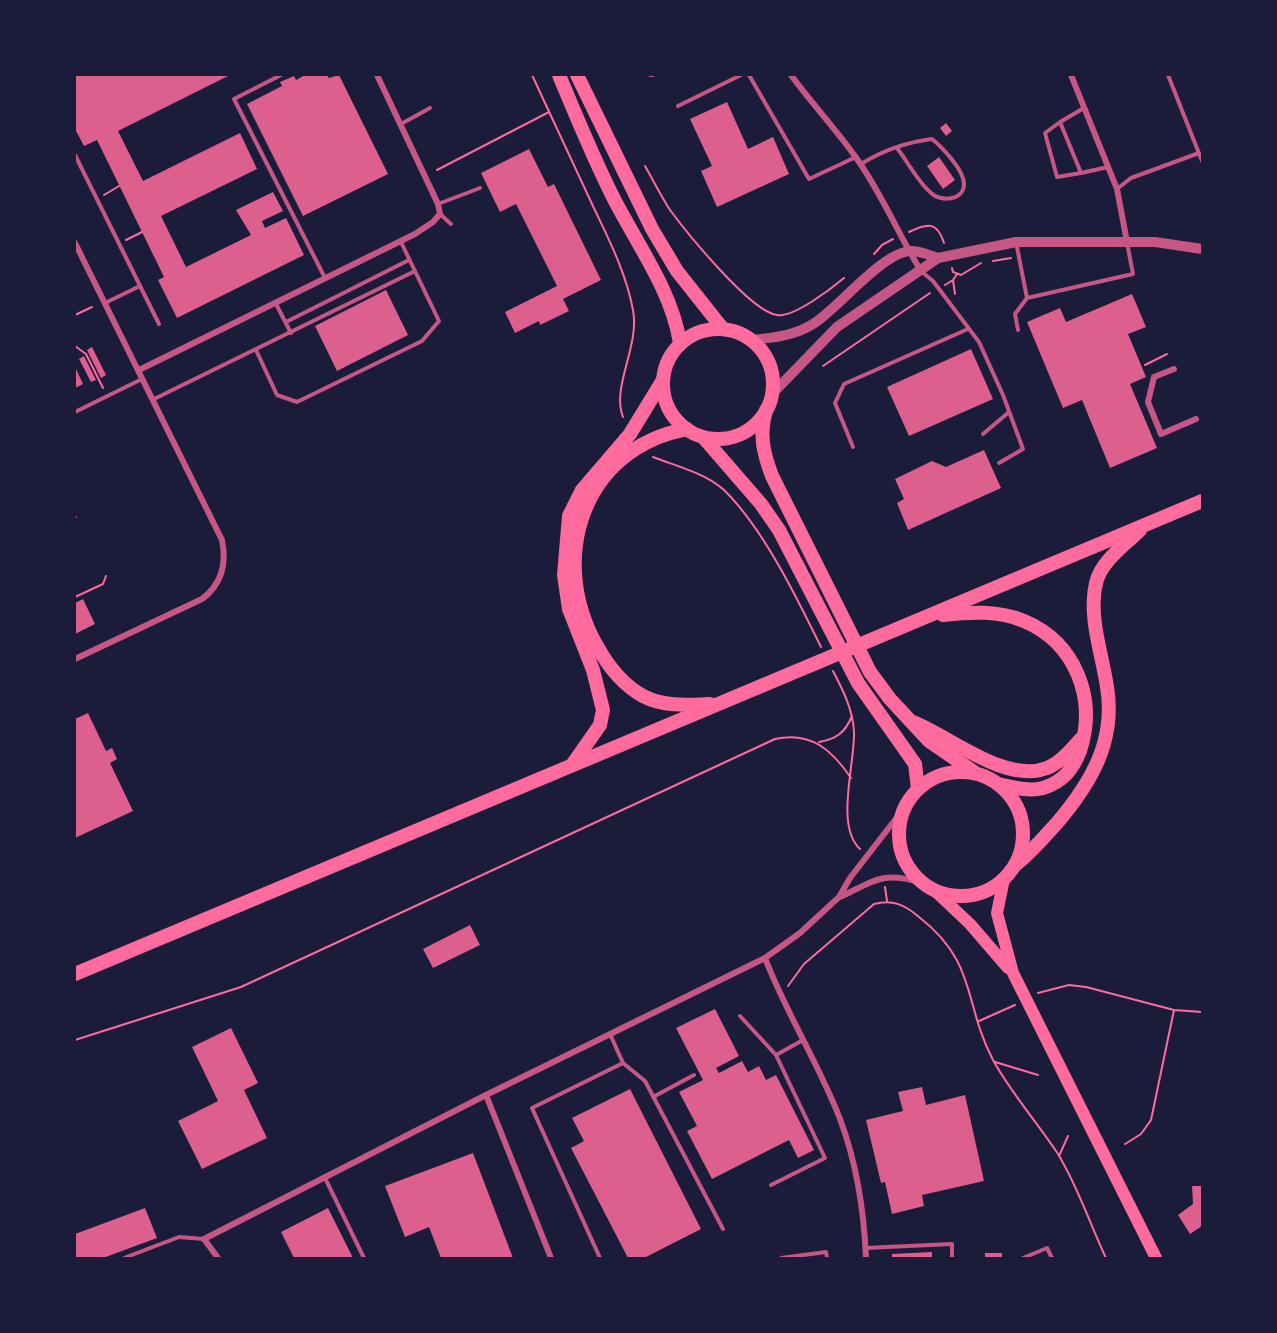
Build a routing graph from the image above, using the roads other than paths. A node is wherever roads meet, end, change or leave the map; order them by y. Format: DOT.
graph roads {
  1 [pos="281,75"];
  2 [pos="377,75"];
  3 [pos="559,75"];
  4 [pos="577,75"];
  5 [pos="741,75"];
  6 [pos="748,75"];
  7 [pos="791,75"];
  8 [pos="1071,75"];
  9 [pos="1168,75"];
  10 [pos="678,106"];
  11 [pos="430,108"];
  12 [pos="1084,108"];
  13 [pos="1060,122"];
  14 [pos="401,124"];
  15 [pos="897,148"];
  16 [pos="1199,153"];
  17 [pos="75,154"];
  18 [pos="856,157"];
  19 [pos="1202,161"];
  20 [pos="861,165"];
  21 [pos="1108,167"];
  22 [pos="1081,173"];
  23 [pos="480,188"];
  24 [pos="1117,189"];
  25 [pos="438,204"];
  26 [pos="440,214"];
  27 [pos="452,224"];
  28 [pos="400,241"];
  29 [pos="1016,242"];
  30 [pos="1127,242"];
  31 [pos="75,243"];
  32 [pos="1202,249"];
  33 [pos="908,251"];
  34 [pos="938,258"];
  35 [pos="409,260"];
  36 [pos="415,271"];
  37 [pos="921,271"];
  38 [pos="325,278"];
  39 [pos="140,286"];
  40 [pos="1027,298"];
  41 [pos="275,302"];
  42 [pos="105,303"];
  43 [pos="286,322"];
  44 [pos="159,324"];
  45 [pos="723,329"];
  46 [pos="968,330"];
  47 [pos="1018,330"];
  48 [pos="291,333"];
  49 [pos="751,340"];
  50 [pos="680,344"];
  51 [pos="256,350"];
  52 [pos="1174,369"];
  53 [pos="139,370"];
  54 [pos="142,378"];
  55 [pos="663,380"];
  56 [pos="772,394"];
  57 [pos="152,400"];
  58 [pos="766,410"];
  59 [pos="75,412"];
  60 [pos="1009,412"];
  61 [pos="1196,419"];
  62 [pos="687,429"];
  63 [pos="982,434"];
  64 [pos="703,437"];
  65 [pos="853,447"];
  66 [pos="999,463"];
  67 [pos="1202,501"];
  68 [pos="1146,525"];
  69 [pos="929,616"];
  70 [pos="75,659"];
  71 [pos="722,704"];
  72 [pos="913,722"];
  73 [pos="1086,734"];
  74 [pos="570,766"];
  75 [pos="977,774"];
  76 [pos="998,784"];
  77 [pos="918,789"];
  78 [pos="905,807"];
  79 [pos="1015,865"];
  80 [pos="1004,879"];
  81 [pos="929,887"];
  82 [pos="839,897"];
  83 [pos="765,958"];
  84 [pos="1013,973"];
  85 [pos="75,974"];
  86 [pos="740,1016"];
  87 [pos="610,1034"];
  88 [pos="803,1040"];
  89 [pos="776,1055"];
  90 [pos="623,1063"];
  91 [pos="694,1075"];
  92 [pos="486,1095"];
  93 [pos="653,1096"];
  94 [pos="325,1177"];
  95 [pos="771,1185"];
  96 [pos="723,1229"];
  97 [pos="204,1239"];
  98 [pos="866,1248"];
  99 [pos="124,1258"];
  100 [pos="218,1258"];
  101 [pos="364,1258"];
  102 [pos="551,1258"];
  103 [pos="600,1258"];
  104 [pos="781,1258"];
  105 [pos="827,1258"];
  106 [pos="866,1258"];
  107 [pos="952,1258"];
  108 [pos="1023,1258"];
  109 [pos="1052,1258"];
  110 [pos="1156,1258"];
  1 -- 38 [label="lane"];
  2 -- 14 [label="street"];
  3 -- 50 [label="main road"];
  4 -- 45 [label="main road"];
  5 -- 10 [label="lane"];
  6 -- 18 [label="lane"];
  7 -- 18 [label="street"];
  8 -- 12 [label="street"];
  9 -- 16 [label="lane"];
  11 -- 14 [label="lane"];
  12 -- 13 [label="lane"];
  12 -- 21 [label="street"];
  13 -- 22 [label="lane"];
  13 -- 22 [label="lane"];
  14 -- 25 [label="street"];
  15 -- 15 [label="lane"];
  15 -- 20 [label="lane"];
  16 -- 19 [label="lane"];
  16 -- 24 [label="lane"];
  17 -- 39 [label="lane"];
  18 -- 20 [label="street"];
  20 -- 33 [label="street"];
  21 -- 22 [label="lane"];
  21 -- 24 [label="street"];
  23 -- 25 [label="lane"];
  24 -- 30 [label="street"];
  25 -- 26 [label="street"];
  26 -- 27 [label="lane"];
  26 -- 28 [label="street"];
  28 -- 35 [label="lane"];
  28 -- 38 [label="street"];
  29 -- 30 [label="street"];
  29 -- 34 [label="street"];
  29 -- 40 [label="lane"];
  30 -- 32 [label="street"];
  30 -- 40 [label="lane"];
  31 -- 42 [label="street"];
  33 -- 34 [label="street"];
  33 -- 37 [label="street"];
  33 -- 49 [label="street"];
  34 -- 37 [label="street"];
  35 -- 36 [label="lane"];
  35 -- 43 [label="lane"];
  36 -- 48 [label="lane"];
  36 -- 51 [label="lane"];
  37 -- 46 [label="lane"];
  37 -- 56 [label="street"];
  38 -- 41 [label="street"];
  39 -- 42 [label="lane"];
  39 -- 44 [label="lane"];
  40 -- 47 [label="lane"];
  41 -- 43 [label="lane"];
  41 -- 53 [label="street"];
  42 -- 53 [label="street"];
  43 -- 48 [label="lane"];
  45 -- 49 [label="main road"];
  45 -- 50 [label="main road"];
  46 -- 60 [label="lane"];
  46 -- 65 [label="lane"];
  48 -- 51 [label="lane"];
  49 -- 56 [label="main road"];
  50 -- 55 [label="main road"];
  51 -- 57 [label="lane"];
  52 -- 61 [label="street"];
  53 -- 54 [label="street"];
  54 -- 57 [label="street"];
  54 -- 59 [label="lane"];
  55 -- 62 [label="main road"];
  55 -- 74 [label="main road"];
  56 -- 58 [label="main road"];
  57 -- 70 [label="street"];
  58 -- 64 [label="main road"];
  58 -- 72 [label="main road"];
  60 -- 63 [label="lane"];
  60 -- 66 [label="lane"];
  62 -- 64 [label="main road"];
  62 -- 71 [label="main road"];
  64 -- 77 [label="main road"];
  67 -- 68 [label="main road"];
  68 -- 69 [label="main road"];
  68 -- 79 [label="main road"];
  69 -- 71 [label="main road"];
  69 -- 73 [label="main road"];
  71 -- 74 [label="main road"];
  72 -- 73 [label="main road"];
  72 -- 75 [label="main road"];
  73 -- 76 [label="main road"];
  74 -- 85 [label="main road"];
  75 -- 76 [label="main road"];
  75 -- 77 [label="main road"];
  76 -- 79 [label="main road"];
  77 -- 78 [label="main road"];
  78 -- 81 [label="main road"];
  78 -- 82 [label="street"];
  79 -- 80 [label="main road"];
  80 -- 81 [label="main road"];
  80 -- 84 [label="main road"];
  81 -- 82 [label="street"];
  81 -- 84 [label="main road"];
  82 -- 83 [label="street"];
  83 -- 87 [label="street"];
  83 -- 88 [label="street"];
  84 -- 110 [label="main road"];
  86 -- 89 [label="lane"];
  87 -- 90 [label="lane"];
  87 -- 92 [label="street"];
  88 -- 89 [label="lane"];
  88 -- 98 [label="street"];
  89 -- 95 [label="lane"];
  90 -- 93 [label="lane"];
  90 -- 103 [label="lane"];
  91 -- 93 [label="lane"];
  92 -- 94 [label="street"];
  92 -- 102 [label="street"];
  93 -- 96 [label="lane"];
  94 -- 97 [label="street"];
  94 -- 101 [label="lane"];
  97 -- 99 [label="lane"];
  97 -- 100 [label="street"];
  98 -- 106 [label="street"];
  98 -- 107 [label="lane"];
  104 -- 105 [label="lane"];
  108 -- 109 [label="lane"];
}
